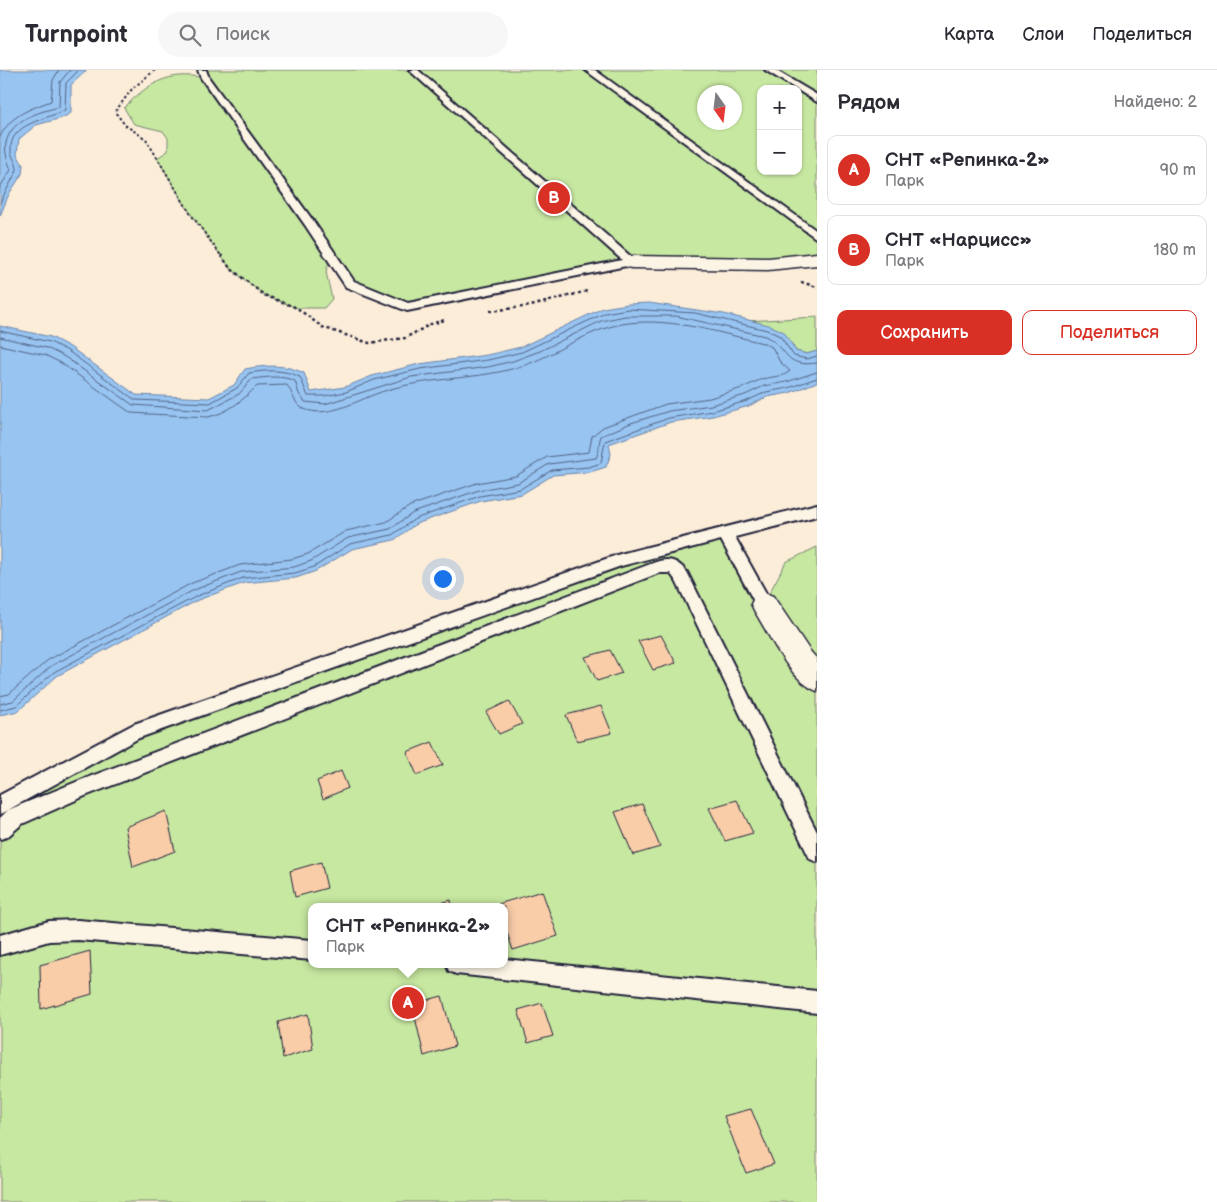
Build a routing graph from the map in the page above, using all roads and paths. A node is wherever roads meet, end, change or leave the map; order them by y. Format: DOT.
graph roads {
  1 [pos="155,70"];
  2 [pos="202,70"];
  3 [pos="413,70"];
  4 [pos="589,70"];
  5 [pos="769,70"];
  6 [pos="817,99"];
  7 [pos="817,236"];
  8 [pos="817,259"];
  9 [pos="631,262"];
  10 [pos="796,281"];
  11 [pos="817,287"];
  12 [pos="297,308"];
  13 [pos="817,510"];
  14 [pos="725,533"];
  15 [pos="764,604"];
  16 [pos="817,678"];
  17 [pos="0,805"];
  18 [pos="0,830"];
  19 [pos="817,852"];
  20 [pos="0,945"];
  21 [pos="308,950"];
  22 [pos="494,968"];
  23 [pos="817,1002"];
  1 -- 12 [label="path"];
  2 -- 9 [label="lane"];
  3 -- 9 [label="lane"];
  4 -- 7 [label="lane"];
  5 -- 6 [label="lane"];
  8 -- 9 [label="street"];
  10 -- 11 [label="path"];
  13 -- 14 [label="lane"];
  14 -- 15 [label="lane"];
  14 -- 17 [label="lane"];
  15 -- 16 [label="street"];
  18 -- 19 [label="lane"];
  20 -- 21 [label="lane"];
  22 -- 23 [label="lane"];
}
